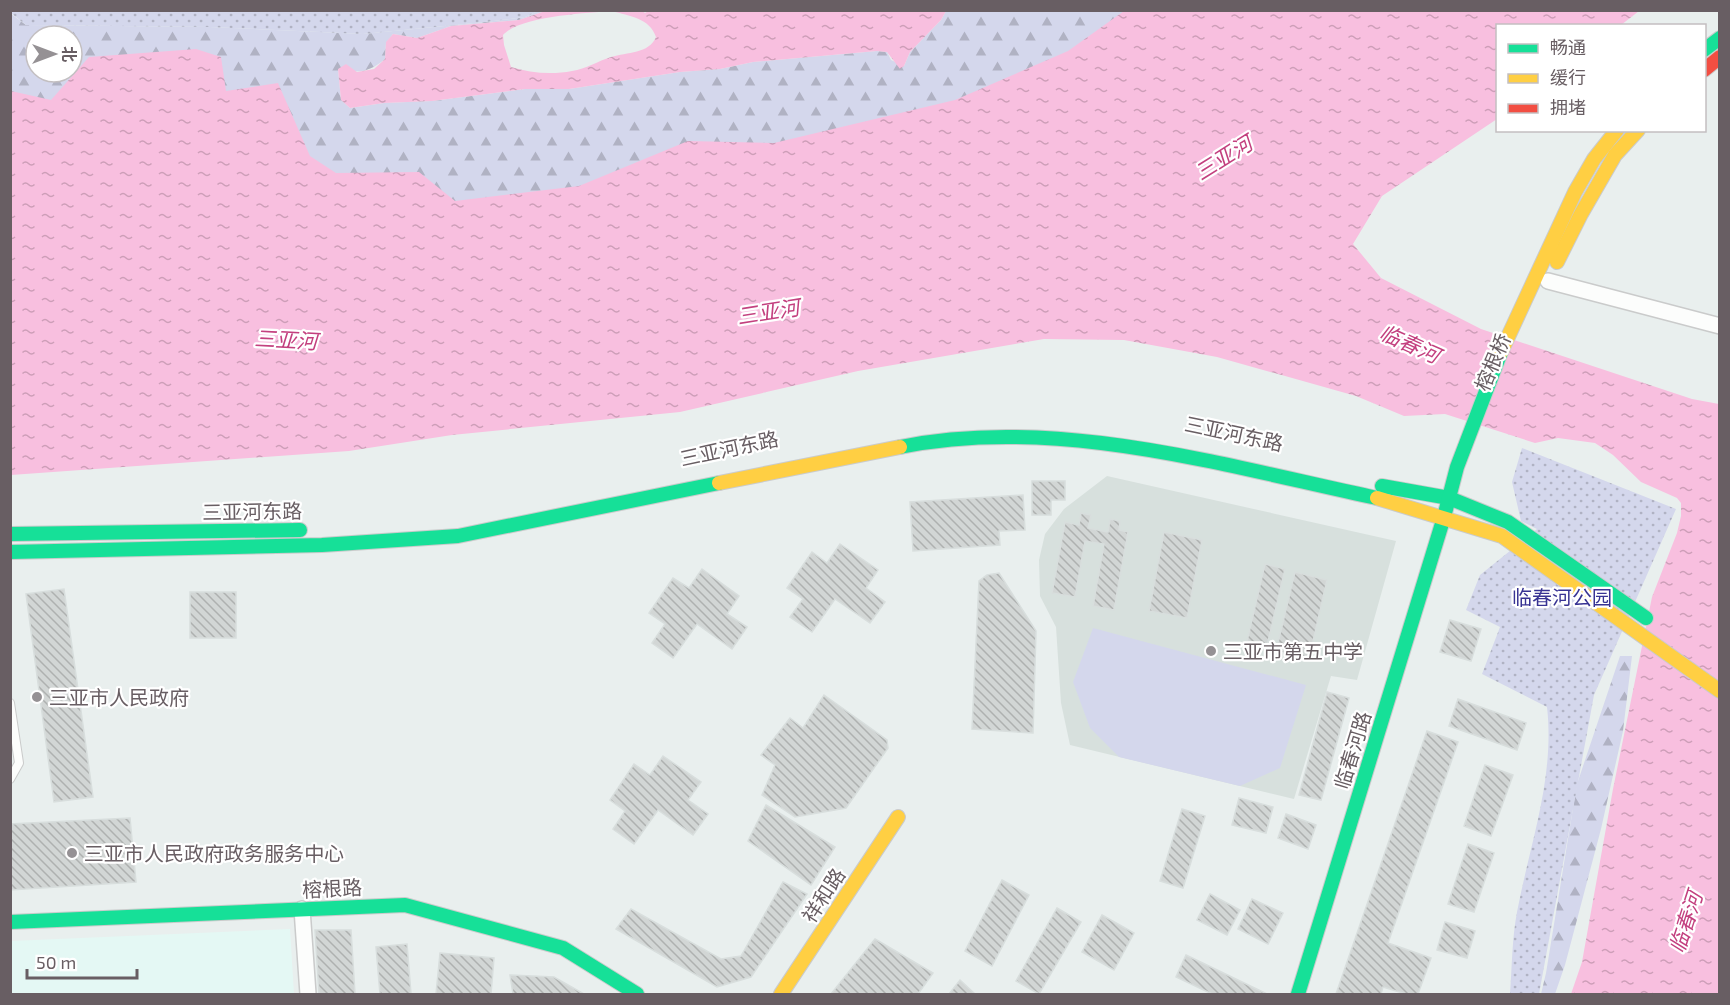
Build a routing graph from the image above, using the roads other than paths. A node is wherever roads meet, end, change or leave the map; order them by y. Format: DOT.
graph roads {
  1 [pos="1719,38"];
  2 [pos="1706,48"];
  3 [pos="1719,57"];
  4 [pos="1706,67"];
  5 [pos="1615,132"];
  6 [pos="1636,132"];
  7 [pos="1548,281"];
  8 [pos="1530,323"];
  9 [pos="1719,326"];
  10 [pos="1499,396"];
  11 [pos="1132,433"];
  12 [pos="1475,434"];
  13 [pos="836,446"];
  14 [pos="1469,476"];
  15 [pos="1449,498"];
  16 [pos="1464,498"];
  17 [pos="1444,517"];
  18 [pos="377,527"];
  19 [pos="310,530"];
  20 [pos="10,534"];
  21 [pos="10,552"];
  22 [pos="1661,629"];
  23 [pos="1719,691"];
  24 [pos="10,703"];
  25 [pos="10,779"];
  26 [pos="898,817"];
  27 [pos="302,909"];
  28 [pos="10,922"];
  29 [pos="308,994"];
  30 [pos="637,994"];
  31 [pos="781,994"];
  32 [pos="1298,994"];
  1 -- 2 [label="main road"];
  3 -- 4 [label="main road"];
  5 -- 12 [label="main road, 榕根桥"];
  6 -- 7 [label="main road"];
  7 -- 8 [label="main road, 榕根桥"];
  7 -- 9 [label="street"];
  10 -- 12 [label="main road, 榕根桥"];
  11 -- 15 [label="main road, 三亚河东路"];
  12 -- 14 [label="main road"];
  12 -- 15 [label="main road"];
  13 -- 18 [label="main road, 三亚河东路"];
  15 -- 16 [label="main road, 三亚河东路"];
  15 -- 17 [label="main road"];
  16 -- 17 [label="main road"];
  16 -- 22 [label="main road, 三亚河东路"];
  17 -- 21 [label="main road, 三亚河东路"];
  17 -- 23 [label="main road, 三亚河东路"];
  17 -- 32 [label="main road, 临春河路"];
  19 -- 20 [label="main road, 三亚河东路"];
  24 -- 25 [label="lane"];
  26 -- 31 [label="main road, 祥和路"];
  27 -- 28 [label="main road, 榕根路"];
  27 -- 29 [label="street"];
  27 -- 30 [label="main road, 榕根路"];
}
